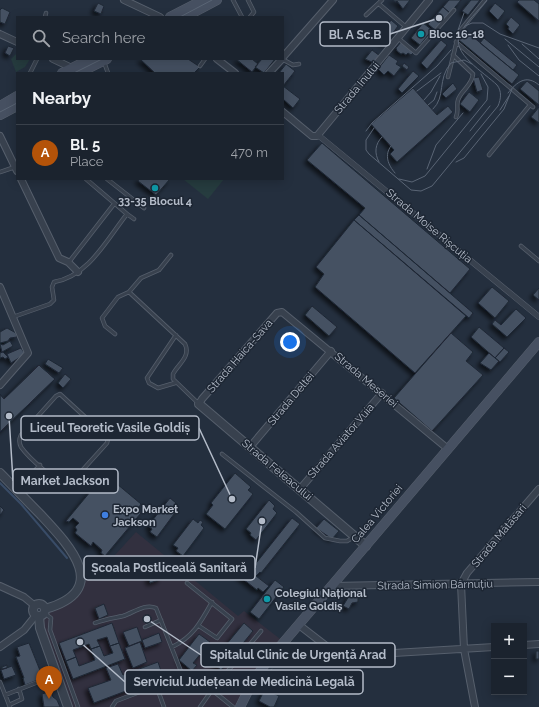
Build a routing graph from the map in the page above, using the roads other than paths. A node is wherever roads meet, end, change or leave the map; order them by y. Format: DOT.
graph roads {
  1 [pos="124,0"];
  2 [pos="203,0"];
  3 [pos="217,0"];
  4 [pos="233,0"];
  5 [pos="248,0"];
  6 [pos="333,0"];
  7 [pos="382,0"];
  8 [pos="429,0"];
  9 [pos="484,0"];
  10 [pos="379,4"];
  11 [pos="454,10"];
  12 [pos="366,15"];
  13 [pos="158,16"];
  14 [pos="172,16"];
  15 [pos="187,16"];
  16 [pos="241,16"];
  17 [pos="251,16"];
  18 [pos="406,27"];
  19 [pos="0,34"];
  20 [pos="398,38"];
  21 [pos="16,42"];
  22 [pos="456,42"];
  23 [pos="453,55"];
  24 [pos="284,56"];
  25 [pos="284,59"];
  26 [pos="36,60"];
  27 [pos="55,60"];
  28 [pos="89,60"];
  29 [pos="105,60"];
  30 [pos="204,60"];
  31 [pos="218,60"];
  32 [pos="280,60"];
  33 [pos="299,64"];
  34 [pos="200,66"];
  35 [pos="77,71"];
  36 [pos="30,72"];
  37 [pos="108,72"];
  38 [pos="234,72"];
  39 [pos="270,72"];
  40 [pos="448,77"];
  41 [pos="16,97"];
  42 [pos="0,106"];
  43 [pos="16,107"];
  44 [pos="284,113"];
  45 [pos="0,115"];
  46 [pos="456,117"];
  47 [pos="0,136"];
  48 [pos="316,136"];
  49 [pos="489,155"];
  50 [pos="14,158"];
  51 [pos="16,169"];
  52 [pos="0,172"];
  53 [pos="21,180"];
  54 [pos="87,180"];
  55 [pos="108,180"];
  56 [pos="116,180"];
  57 [pos="113,184"];
  58 [pos="114,204"];
  59 [pos="144,208"];
  60 [pos="127,214"];
  61 [pos="134,219"];
  62 [pos="521,246"];
  63 [pos="171,255"];
  64 [pos="539,261"];
  65 [pos="68,262"];
  66 [pos="78,272"];
  67 [pos="0,287"];
  68 [pos="129,292"];
  69 [pos="284,313"];
  70 [pos="13,317"];
  71 [pos="539,317"];
  72 [pos="115,334"];
  73 [pos="176,335"];
  74 [pos="539,342"];
  75 [pos="331,351"];
  76 [pos="175,383"];
  77 [pos="0,385"];
  78 [pos="382,393"];
  79 [pos="199,404"];
  80 [pos="250,446"];
  81 [pos="448,449"];
  82 [pos="222,454"];
  83 [pos="40,465"];
  84 [pos="0,473"];
  85 [pos="539,488"];
  86 [pos="300,489"];
  87 [pos="16,490"];
  88 [pos="355,536"];
  89 [pos="366,546"];
  90 [pos="187,582"];
  91 [pos="539,582"];
  92 [pos="461,584"];
  93 [pos="0,586"];
  94 [pos="332,586"];
  95 [pos="212,602"];
  96 [pos="35,606"];
  97 [pos="41,613"];
  98 [pos="162,620"];
  99 [pos="95,623"];
  100 [pos="299,625"];
  101 [pos="199,626"];
  102 [pos="145,628"];
  103 [pos="261,631"];
  104 [pos="539,644"];
  105 [pos="527,645"];
  106 [pos="0,647"];
  107 [pos="172,647"];
  108 [pos="491,647"];
  109 [pos="464,649"];
  110 [pos="182,674"];
  111 [pos="56,675"];
  112 [pos="68,680"];
  113 [pos="0,682"];
  114 [pos="60,684"];
  115 [pos="156,685"];
  116 [pos="19,689"];
  117 [pos="212,690"];
  118 [pos="5,695"];
  119 [pos="10,706"];
  120 [pos="68,707"];
  121 [pos="78,707"];
  122 [pos="112,707"];
  123 [pos="164,707"];
  124 [pos="200,707"];
  125 [pos="233,707"];
  126 [pos="240,707"];
  127 [pos="475,707"];
  1 -- 13 [label="street"];
  2 -- 14 [label="main road"];
  3 -- 15 [label="main road"];
  4 -- 16 [label="lane"];
  5 -- 17 [label="lane"];
  6 -- 24 [label="street"];
  7 -- 10 [label="lane"];
  8 -- 18 [label="street, Strada Inului"];
  9 -- 22 [label="lane"];
  10 -- 12 [label="lane"];
  10 -- 18 [label="lane"];
  11 -- 20 [label="lane"];
  18 -- 20 [label="street, Strada Inului"];
  19 -- 21 [label="street"];
  20 -- 48 [label="street, Strada Inului"];
  22 -- 23 [label="lane"];
  22 -- 49 [label="lane"];
  23 -- 40 [label="lane"];
  23 -- 46 [label="lane"];
  25 -- 33 [label="lane"];
  26 -- 36 [label="lane"];
  27 -- 35 [label="street"];
  28 -- 35 [label="main road"];
  29 -- 35 [label="main road"];
  29 -- 37 [label="lane"];
  30 -- 34 [label="lane"];
  31 -- 38 [label="street"];
  32 -- 39 [label="street"];
  41 -- 42 [label="main road"];
  43 -- 45 [label="main road"];
  44 -- 48 [label="street, Strada Moise Rișcuția"];
  47 -- 50 [label="street"];
  48 -- 71 [label="street, Strada Moise Rișcuția"];
  50 -- 51 [label="street"];
  51 -- 52 [label="lane"];
  53 -- 65 [label="street"];
  54 -- 58 [label="lane"];
  55 -- 57 [label="lane"];
  56 -- 57 [label="lane"];
  57 -- 59 [label="lane"];
  58 -- 60 [label="lane"];
  58 -- 65 [label="lane"];
  60 -- 61 [label="lane"];
  60 -- 66 [label="lane"];
  62 -- 64 [label="lane"];
  63 -- 68 [label="lane"];
  65 -- 66 [label="street"];
  66 -- 70 [label="lane"];
  67 -- 70 [label="street"];
  68 -- 72 [label="lane"];
  68 -- 73 [label="lane"];
  69 -- 75 [label="street, Strada Meseriei"];
  69 -- 79 [label="street, Strada Haica-Sava"];
  70 -- 77 [label="street"];
  73 -- 76 [label="lane"];
  73 -- 76 [label="lane"];
  74 -- 81 [label="main road, Calea Victoriei"];
  75 -- 78 [label="street, Strada Meseriei"];
  75 -- 80 [label="street, Strada Deltei"];
  76 -- 79 [label="lane"];
  78 -- 81 [label="street, Strada Meseriei"];
  78 -- 86 [label="street, Strada Aviator Vuia"];
  79 -- 80 [label="street, Strada Feleacului"];
  80 -- 86 [label="street, Strada Feleacului"];
  81 -- 89 [label="main road, Calea Victoriei"];
  82 -- 88 [label="lane, Strada Feleacului"];
  83 -- 83 [label="lane"];
  83 -- 87 [label="lane"];
  84 -- 87 [label="street"];
  85 -- 92 [label="street, Strada Mătăsari"];
  86 -- 88 [label="street, Strada Feleacului"];
  87 -- 97 [label="street"];
  88 -- 89 [label="street, Strada Feleacului"];
  89 -- 94 [label="main road, Calea Victoriei"];
  90 -- 95 [label="lane"];
  91 -- 92 [label="street, Strada Simion Bărnuțiu"];
  92 -- 94 [label="street, Strada Simion Bărnuțiu"];
  92 -- 109 [label="street"];
  93 -- 96 [label="street"];
  94 -- 100 [label="main road, Calea Victoriei"];
  95 -- 101 [label="lane"];
  95 -- 101 [label="lane"];
  96 -- 97 [label="street"];
  97 -- 106 [label="street"];
  97 -- 111 [label="street"];
  97 -- 112 [label="lane"];
  98 -- 99 [label="lane"];
  98 -- 102 [label="lane"];
  98 -- 107 [label="lane"];
  100 -- 109 [label="street"];
  100 -- 126 [label="main road, Calea Victoriei"];
  101 -- 107 [label="lane"];
  103 -- 117 [label="lane"];
  104 -- 105 [label="street"];
  107 -- 110 [label="lane"];
  108 -- 109 [label="street"];
  109 -- 127 [label="street"];
  110 -- 115 [label="lane"];
  110 -- 117 [label="lane"];
  111 -- 114 [label="street"];
  111 -- 116 [label="lane"];
  112 -- 114 [label="lane"];
  112 -- 121 [label="lane"];
  113 -- 118 [label="lane"];
  114 -- 120 [label="street"];
  115 -- 122 [label="lane"];
  115 -- 123 [label="lane"];
  116 -- 118 [label="lane"];
  116 -- 119 [label="lane"];
  117 -- 124 [label="lane"];
  117 -- 125 [label="lane"];
  118 -- 119 [label="lane"];
}
